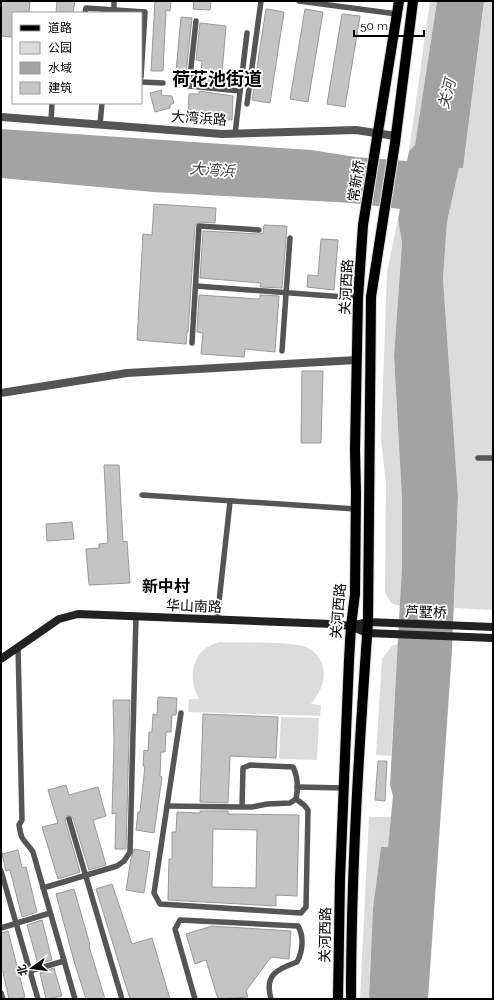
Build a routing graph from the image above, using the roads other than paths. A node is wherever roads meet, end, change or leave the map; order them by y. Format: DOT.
graph roads {
  1 [pos="114,1"];
  2 [pos="261,1"];
  3 [pos="299,1"];
  4 [pos="399,1"];
  5 [pos="412,1"];
  6 [pos="85,12"];
  7 [pos="114,12"];
  8 [pos="142,12"];
  9 [pos="142,12"];
  10 [pos="397,14"];
  11 [pos="196,21"];
  12 [pos="247,33"];
  13 [pos="142,64"];
  14 [pos="142,82"];
  15 [pos="164,83"];
  16 [pos="240,91"];
  17 [pos="52,104"];
  18 [pos="102,104"];
  19 [pos="247,104"];
  20 [pos="1,117"];
  21 [pos="51,121"];
  22 [pos="100,124"];
  23 [pos="235,134"];
  24 [pos="378,138"];
  25 [pos="395,139"];
  26 [pos="363,225"];
  27 [pos="260,230"];
  28 [pos="290,238"];
  29 [pos="196,286"];
  30 [pos="286,293"];
  31 [pos="358,298"];
  32 [pos="192,343"];
  33 [pos="282,351"];
  34 [pos="357,360"];
  35 [pos="1,393"];
  36 [pos="478,458"];
  37 [pos="493,458"];
  38 [pos="142,495"];
  39 [pos="230,502"];
  40 [pos="356,508"];
  41 [pos="136,616"];
  42 [pos="217,620"];
  43 [pos="368,622"];
  44 [pos="350,626"];
  45 [pos="493,627"];
  46 [pos="367,633"];
  47 [pos="493,638"];
  48 [pos="18,646"];
  49 [pos="1,659"];
  50 [pos="182,713"];
  51 [pos="297,787"];
  52 [pos="344,788"];
  53 [pos="296,799"];
  54 [pos="167,806"];
  55 [pos="242,807"];
  56 [pos="69,820"];
  57 [pos="1,870"];
  58 [pos="86,875"];
  59 [pos="43,888"];
  60 [pos="50,913"];
  61 [pos="16,924"];
  62 [pos="1,928"];
  63 [pos="64,961"];
  64 [pos="30,971"];
  65 [pos="1,993"];
  66 [pos="351,996"];
  67 [pos="3,999"];
  68 [pos="38,999"];
  69 [pos="75,999"];
  70 [pos="122,999"];
  71 [pos="195,999"];
  72 [pos="270,999"];
  73 [pos="337,999"];
  1 -- 7 [label="lane"];
  2 -- 19 [label="lane"];
  3 -- 10 [label="lane"];
  4 -- 10 [label="main road"];
  5 -- 25 [label="main road"];
  6 -- 7 [label="lane"];
  7 -- 9 [label="lane"];
  8 -- 13 [label="lane"];
  10 -- 24 [label="main road"];
  11 -- 16 [label="lane"];
  12 -- 16 [label="lane"];
  14 -- 15 [label="lane"];
  16 -- 23 [label="lane"];
  17 -- 21 [label="lane"];
  18 -- 22 [label="lane"];
  20 -- 21 [label="street, 大湾浜路"];
  21 -- 22 [label="street, 大湾浜路"];
  22 -- 23 [label="street, 大湾浜路"];
  23 -- 24 [label="street, 大湾浜路"];
  24 -- 25 [label="street, 大湾浜路"];
  24 -- 26 [label="main road, 常新桥"];
  25 -- 43 [label="main road, 关河西路"];
  26 -- 31 [label="main road, 关河西路"];
  27 -- 29 [label="lane"];
  28 -- 30 [label="lane"];
  29 -- 30 [label="lane"];
  29 -- 32 [label="lane"];
  30 -- 31 [label="lane"];
  30 -- 33 [label="lane"];
  31 -- 34 [label="main road, 关河西路"];
  34 -- 35 [label="street"];
  34 -- 40 [label="main road, 关河西路"];
  36 -- 37 [label="lane"];
  38 -- 39 [label="lane"];
  39 -- 40 [label="lane"];
  39 -- 42 [label="lane"];
  40 -- 44 [label="main road, 关河西路"];
  41 -- 42 [label="street, 华山南路"];
  41 -- 48 [label="street, 华山南路"];
  41 -- 58 [label="lane"];
  42 -- 44 [label="street, 华山南路"];
  43 -- 44 [label="street, 芦墅桥"];
  43 -- 45 [label="street, 芦墅桥"];
  43 -- 46 [label="main road, 关河西路"];
  44 -- 46 [label="street"];
  44 -- 52 [label="main road, 关河西路"];
  46 -- 47 [label="street, 芦墅桥"];
  46 -- 66 [label="main road, 关河西路"];
  48 -- 49 [label="street, 华山南路"];
  48 -- 59 [label="lane"];
  50 -- 54 [label="lane"];
  51 -- 52 [label="lane"];
  51 -- 53 [label="lane"];
  51 -- 55 [label="lane"];
  52 -- 73 [label="main road, 关河西路"];
  53 -- 54 [label="lane"];
  53 -- 55 [label="lane"];
  54 -- 55 [label="lane"];
  56 -- 58 [label="lane"];
  57 -- 61 [label="lane"];
  58 -- 59 [label="lane"];
  58 -- 70 [label="lane"];
  59 -- 60 [label="lane"];
  60 -- 61 [label="lane"];
  60 -- 63 [label="lane"];
  61 -- 62 [label="lane"];
  61 -- 64 [label="lane"];
  63 -- 64 [label="lane"];
  63 -- 69 [label="lane"];
  64 -- 68 [label="lane"];
  65 -- 67 [label="lane"];
  66 -- 73 [label="street"];
  71 -- 72 [label="lane"];
}
